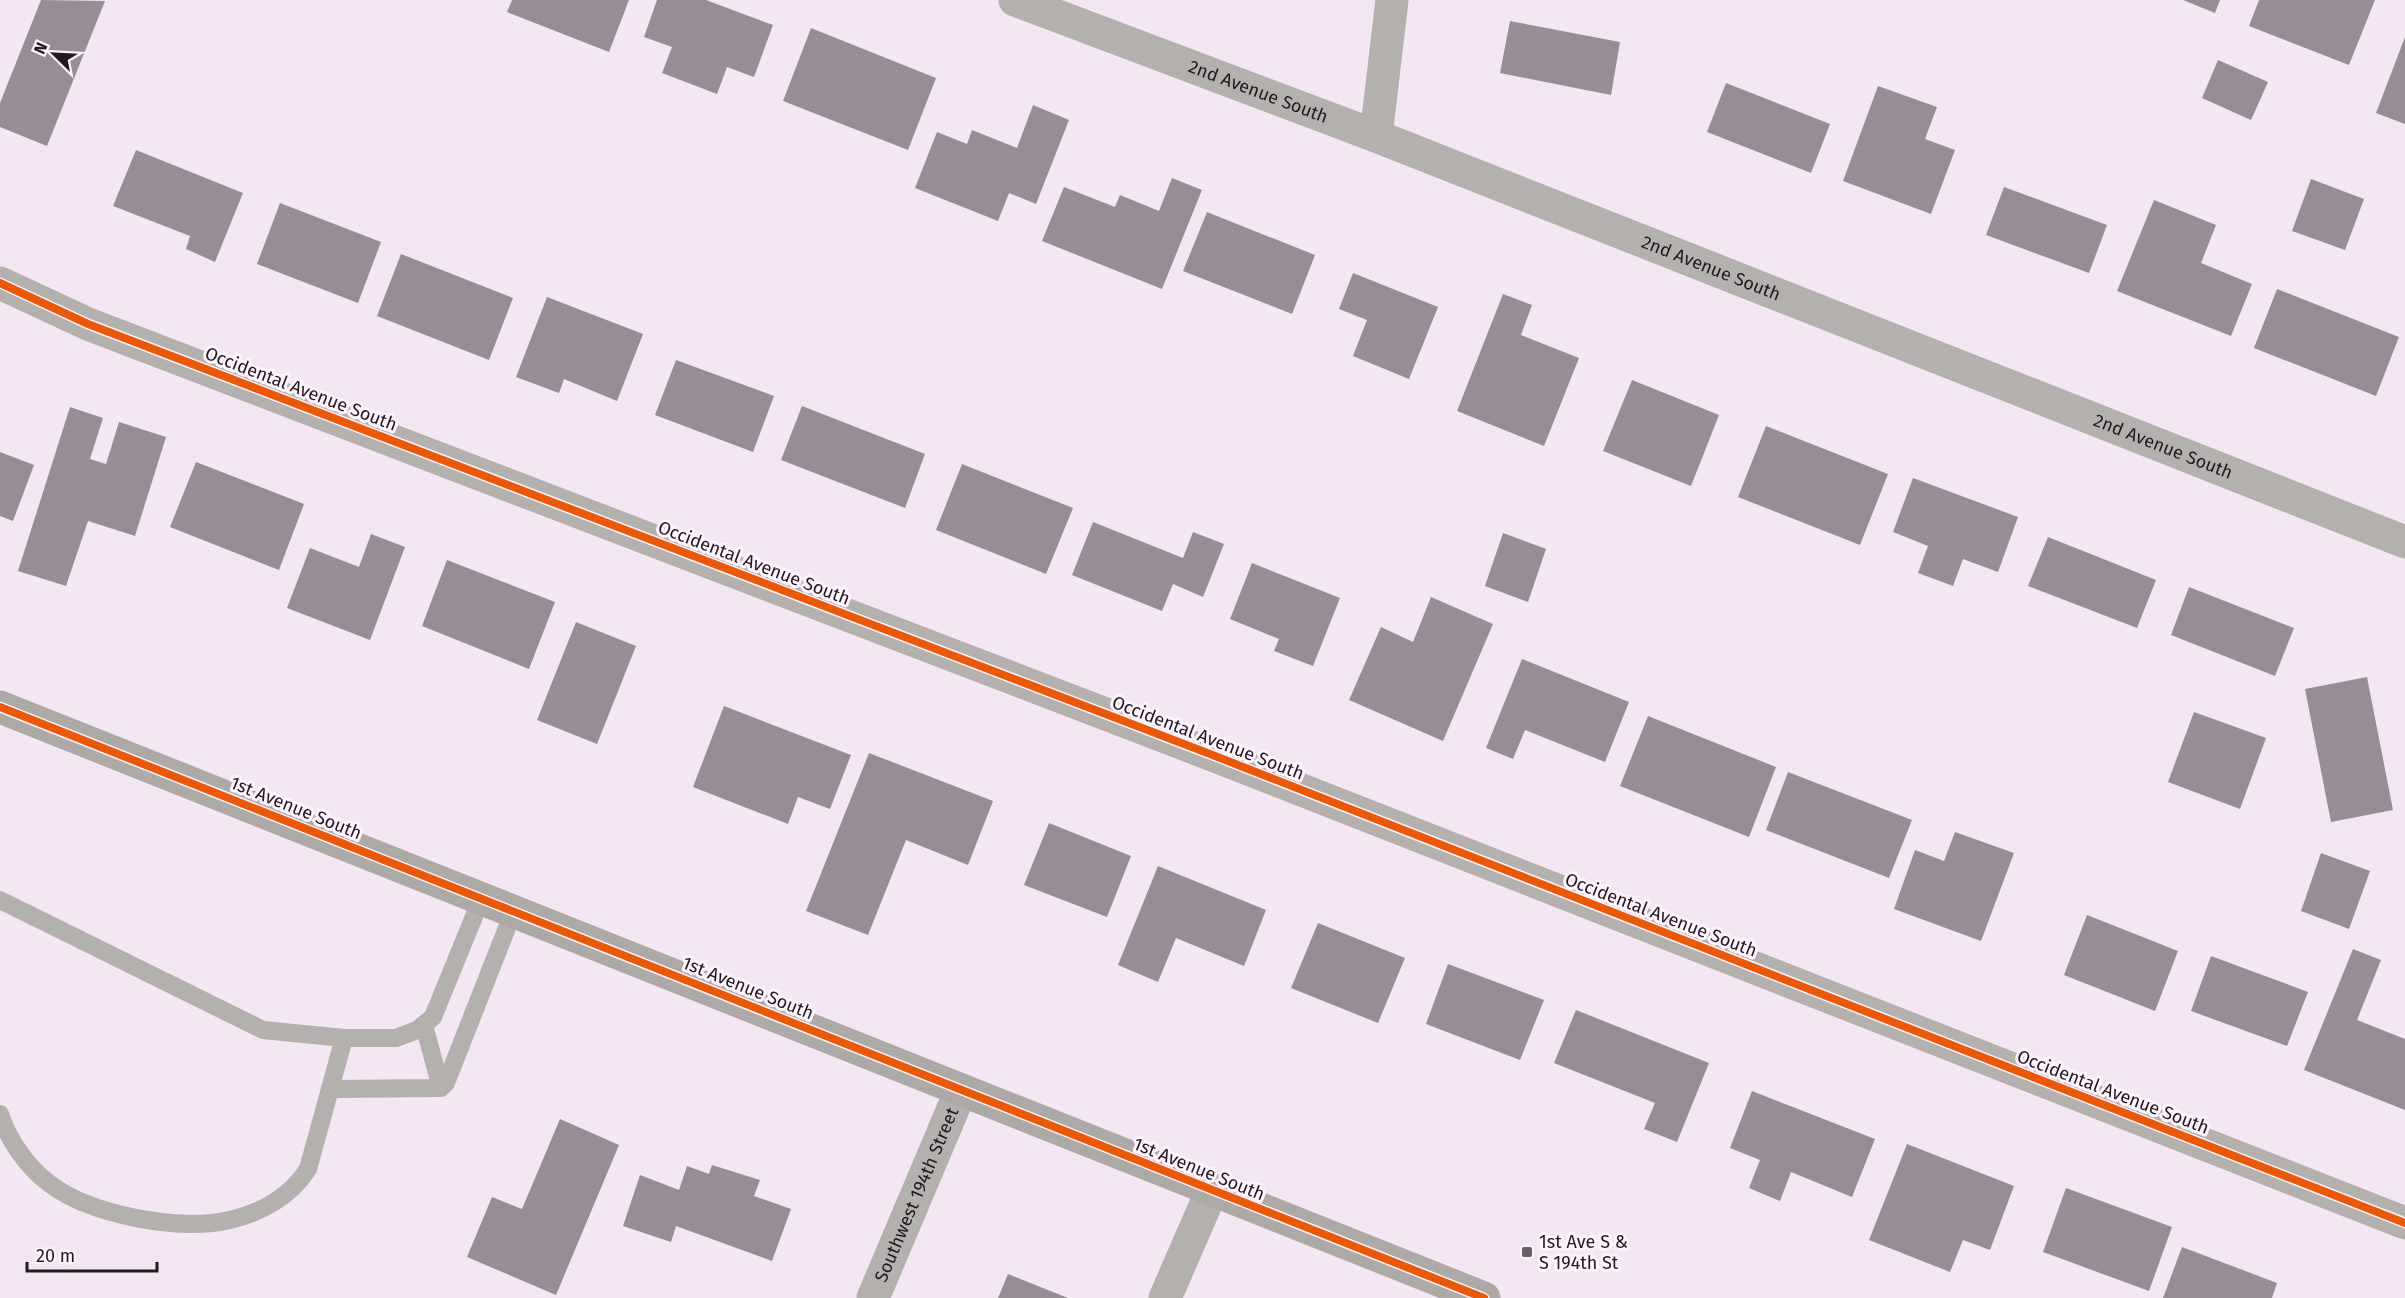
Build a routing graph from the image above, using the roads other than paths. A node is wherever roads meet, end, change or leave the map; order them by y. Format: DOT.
graph roads {
  1 [pos="1014,0"];
  2 [pos="1392,0"];
  3 [pos="1376,136"];
  4 [pos="0,283"];
  5 [pos="2405,542"];
  6 [pos="0,707"];
  7 [pos="482,897"];
  8 [pos="0,900"];
  9 [pos="514,910"];
  10 [pos="424,1025"];
  11 [pos="344,1038"];
  12 [pos="441,1088"];
  13 [pos="331,1089"];
  14 [pos="961,1090"];
  15 [pos="0,1114"];
  16 [pos="1212,1190"];
  17 [pos="2405,1223"];
  18 [pos="873,1298"];
  19 [pos="1165,1298"];
  20 [pos="1484,1298"];
  1 -- 3 [label="street, 2nd Avenue South"];
  2 -- 3 [label="street"];
  3 -- 5 [label="street, 2nd Avenue South"];
  4 -- 17 [label="street, Occidental Avenue South"];
  6 -- 7 [label="main road, 1st Avenue South"];
  7 -- 9 [label="main road, 1st Avenue South"];
  7 -- 10 [label="lane"];
  8 -- 11 [label="lane"];
  9 -- 12 [label="lane"];
  9 -- 14 [label="main road, 1st Avenue South"];
  10 -- 11 [label="lane"];
  10 -- 12 [label="lane"];
  11 -- 13 [label="lane"];
  12 -- 13 [label="lane"];
  13 -- 15 [label="lane"];
  14 -- 16 [label="main road, 1st Avenue South"];
  14 -- 18 [label="street, Southwest 194th Street"];
  16 -- 19 [label="street"];
  16 -- 20 [label="main road, 1st Avenue South"];
}
